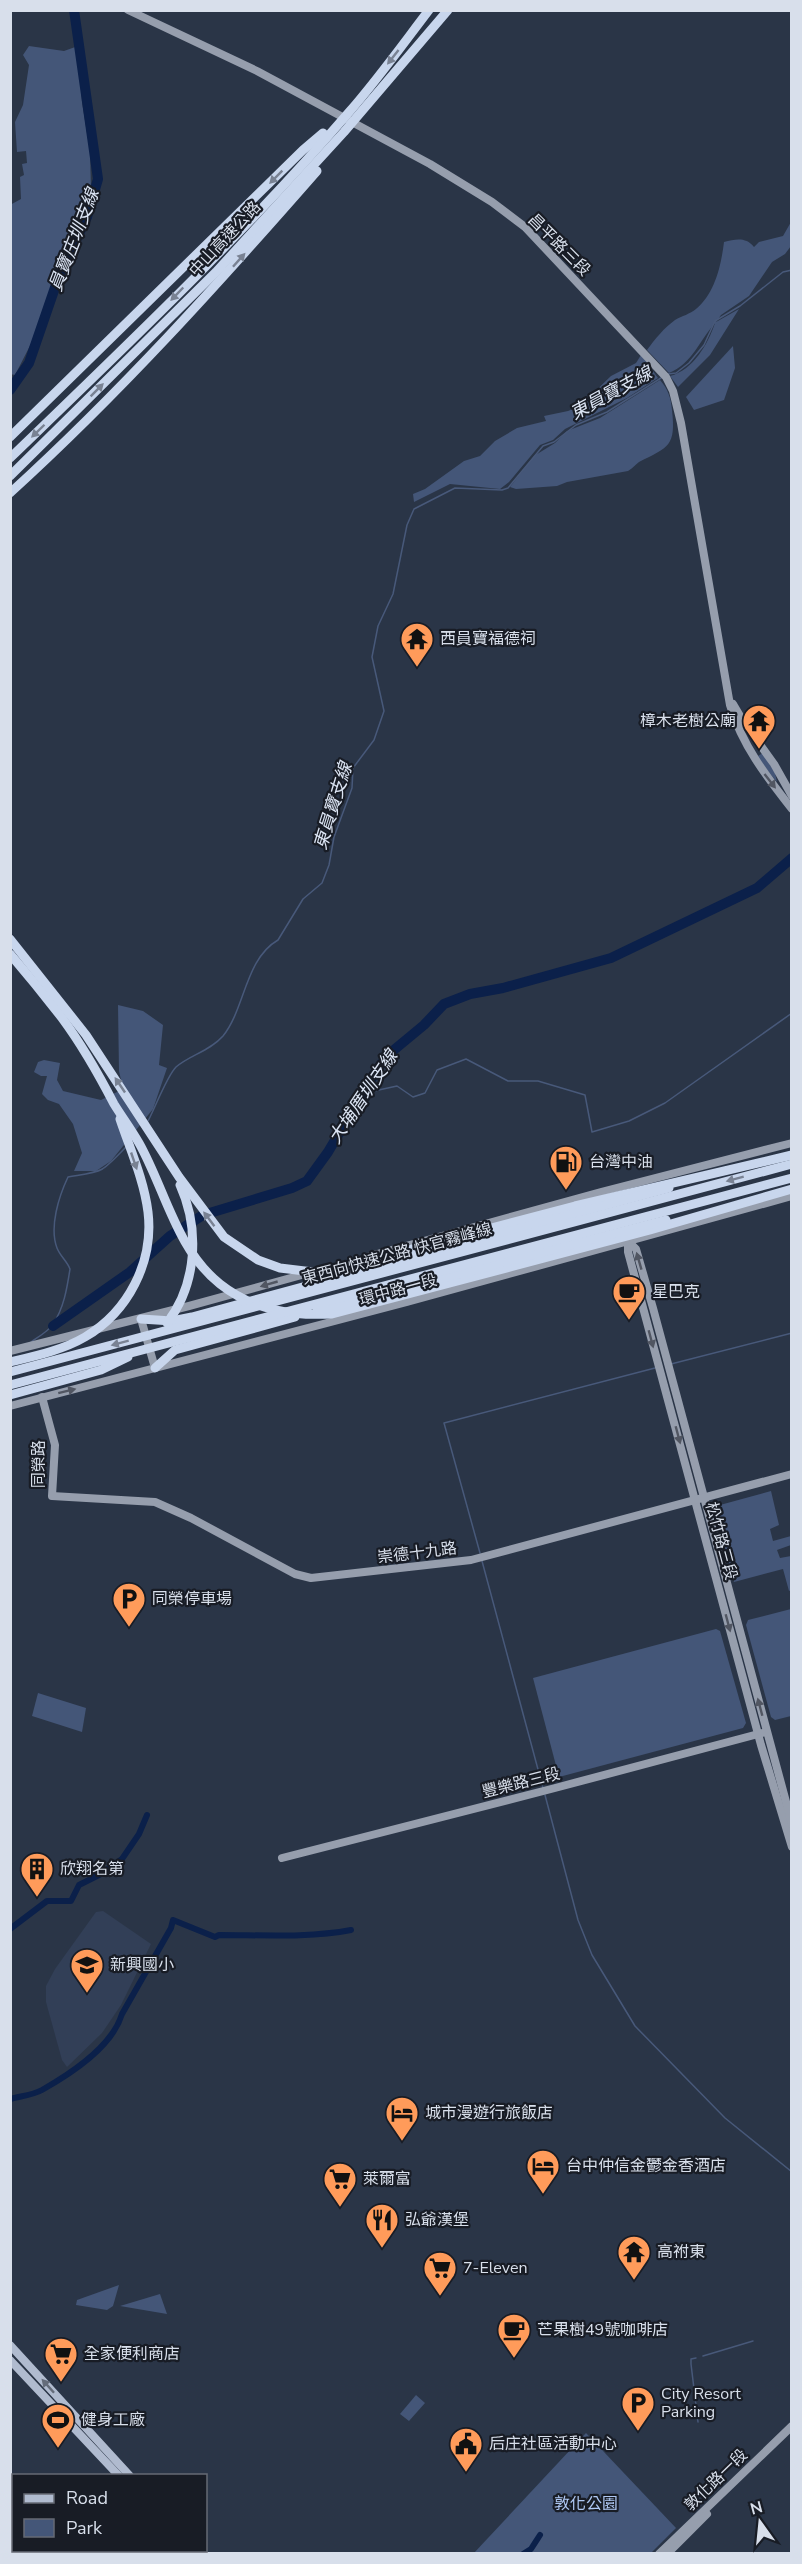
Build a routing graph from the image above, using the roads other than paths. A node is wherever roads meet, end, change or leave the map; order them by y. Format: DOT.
graph roads {
  1 [pos="128,10"];
  2 [pos="429,10"];
  3 [pos="448,10"];
  4 [pos="354,113"];
  5 [pos="10,437"];
  6 [pos="10,458"];
  7 [pos="10,476"];
  8 [pos="10,493"];
  9 [pos="729,691"];
  10 [pos="792,796"];
  11 [pos="792,808"];
  12 [pos="10,939"];
  13 [pos="10,954"];
  14 [pos="115,1106"];
  15 [pos="792,1143"];
  16 [pos="792,1155"];
  17 [pos="792,1164"];
  18 [pos="174,1169"];
  19 [pos="696,1178"];
  20 [pos="792,1178"];
  21 [pos="615,1188"];
  22 [pos="792,1189"];
  23 [pos="792,1196"];
  24 [pos="710,1212"];
  25 [pos="629,1242"];
  26 [pos="141,1319"];
  27 [pos="12,1351"];
  28 [pos="10,1362"];
  29 [pos="155,1368"];
  30 [pos="10,1372"];
  31 [pos="10,1385"];
  32 [pos="10,1395"];
  33 [pos="42,1397"];
  34 [pos="10,1406"];
  35 [pos="792,1474"];
  36 [pos="52,1496"];
  37 [pos="699,1499"];
  38 [pos="762,1732"];
  39 [pos="792,1824"];
  40 [pos="792,1847"];
  41 [pos="282,1858"];
  42 [pos="10,2345"];
  43 [pos="10,2360"];
  44 [pos="792,2426"];
  45 [pos="792,2431"];
  46 [pos="118,2474"];
  47 [pos="129,2474"];
  48 [pos="659,2553"];
  49 [pos="667,2553"];
  1 -- 9 [label="street, 昌平路三段"];
  2 -- 4 [label="highway, 中山高速公路, one-way"];
  3 -- 4 [label="highway, 中山高速公路"];
  4 -- 5 [label="highway, one-way"];
  4 -- 6 [label="highway, 中山高速公路, one-way"];
  7 -- 4 [label="highway, 中山高速公路, one-way"];
  8 -- 4 [label="highway, one-way"];
  9 -- 10 [label="street, 昌平路三段"];
  9 -- 11 [label="street, 昌平路三段, one-way"];
  18 -- 12 [label="highway, one-way"];
  13 -- 14 [label="highway"];
  14 -- 24 [label="highway"];
  14 -- 28 [label="highway, one-way"];
  15 -- 21 [label="street"];
  16 -- 19 [label="highway"];
  17 -- 30 [label="highway, 東西向快速公路 快官霧峰線, one-way"];
  19 -- 18 [label="highway, one-way"];
  18 -- 32 [label="highway"];
  19 -- 26 [label="highway"];
  20 -- 31 [label="highway, 東西向快速公路 快官霧峰線"];
  21 -- 25 [label="street, 松竹路三段"];
  21 -- 26 [label="street, one-way"];
  22 -- 24 [label="highway"];
  23 -- 25 [label="street, 環中路一段"];
  24 -- 29 [label="highway"];
  25 -- 29 [label="street, 環中路一段"];
  25 -- 37 [label="street, 松竹路三段"];
  26 -- 27 [label="street"];
  26 -- 29 [label="street"];
  33 -- 29 [label="street, 環中路一段, one-way"];
  33 -- 34 [label="street, 環中路一段"];
  33 -- 36 [label="street, 同榮路"];
  35 -- 37 [label="street, 崇德十九路"];
  36 -- 37 [label="street, 崇德十九路"];
  37 -- 38 [label="street, 松竹路三段"];
  38 -- 39 [label="street, 松竹路三段"];
  38 -- 40 [label="street, 松竹路三段"];
  38 -- 41 [label="street, 豐樂路三段"];
  47 -- 42 [label="main road, one-way"];
  43 -- 46 [label="main road"];
  44 -- 48 [label="street, 敦化路一段"];
  45 -- 49 [label="street, 敦化路一段"];
}
